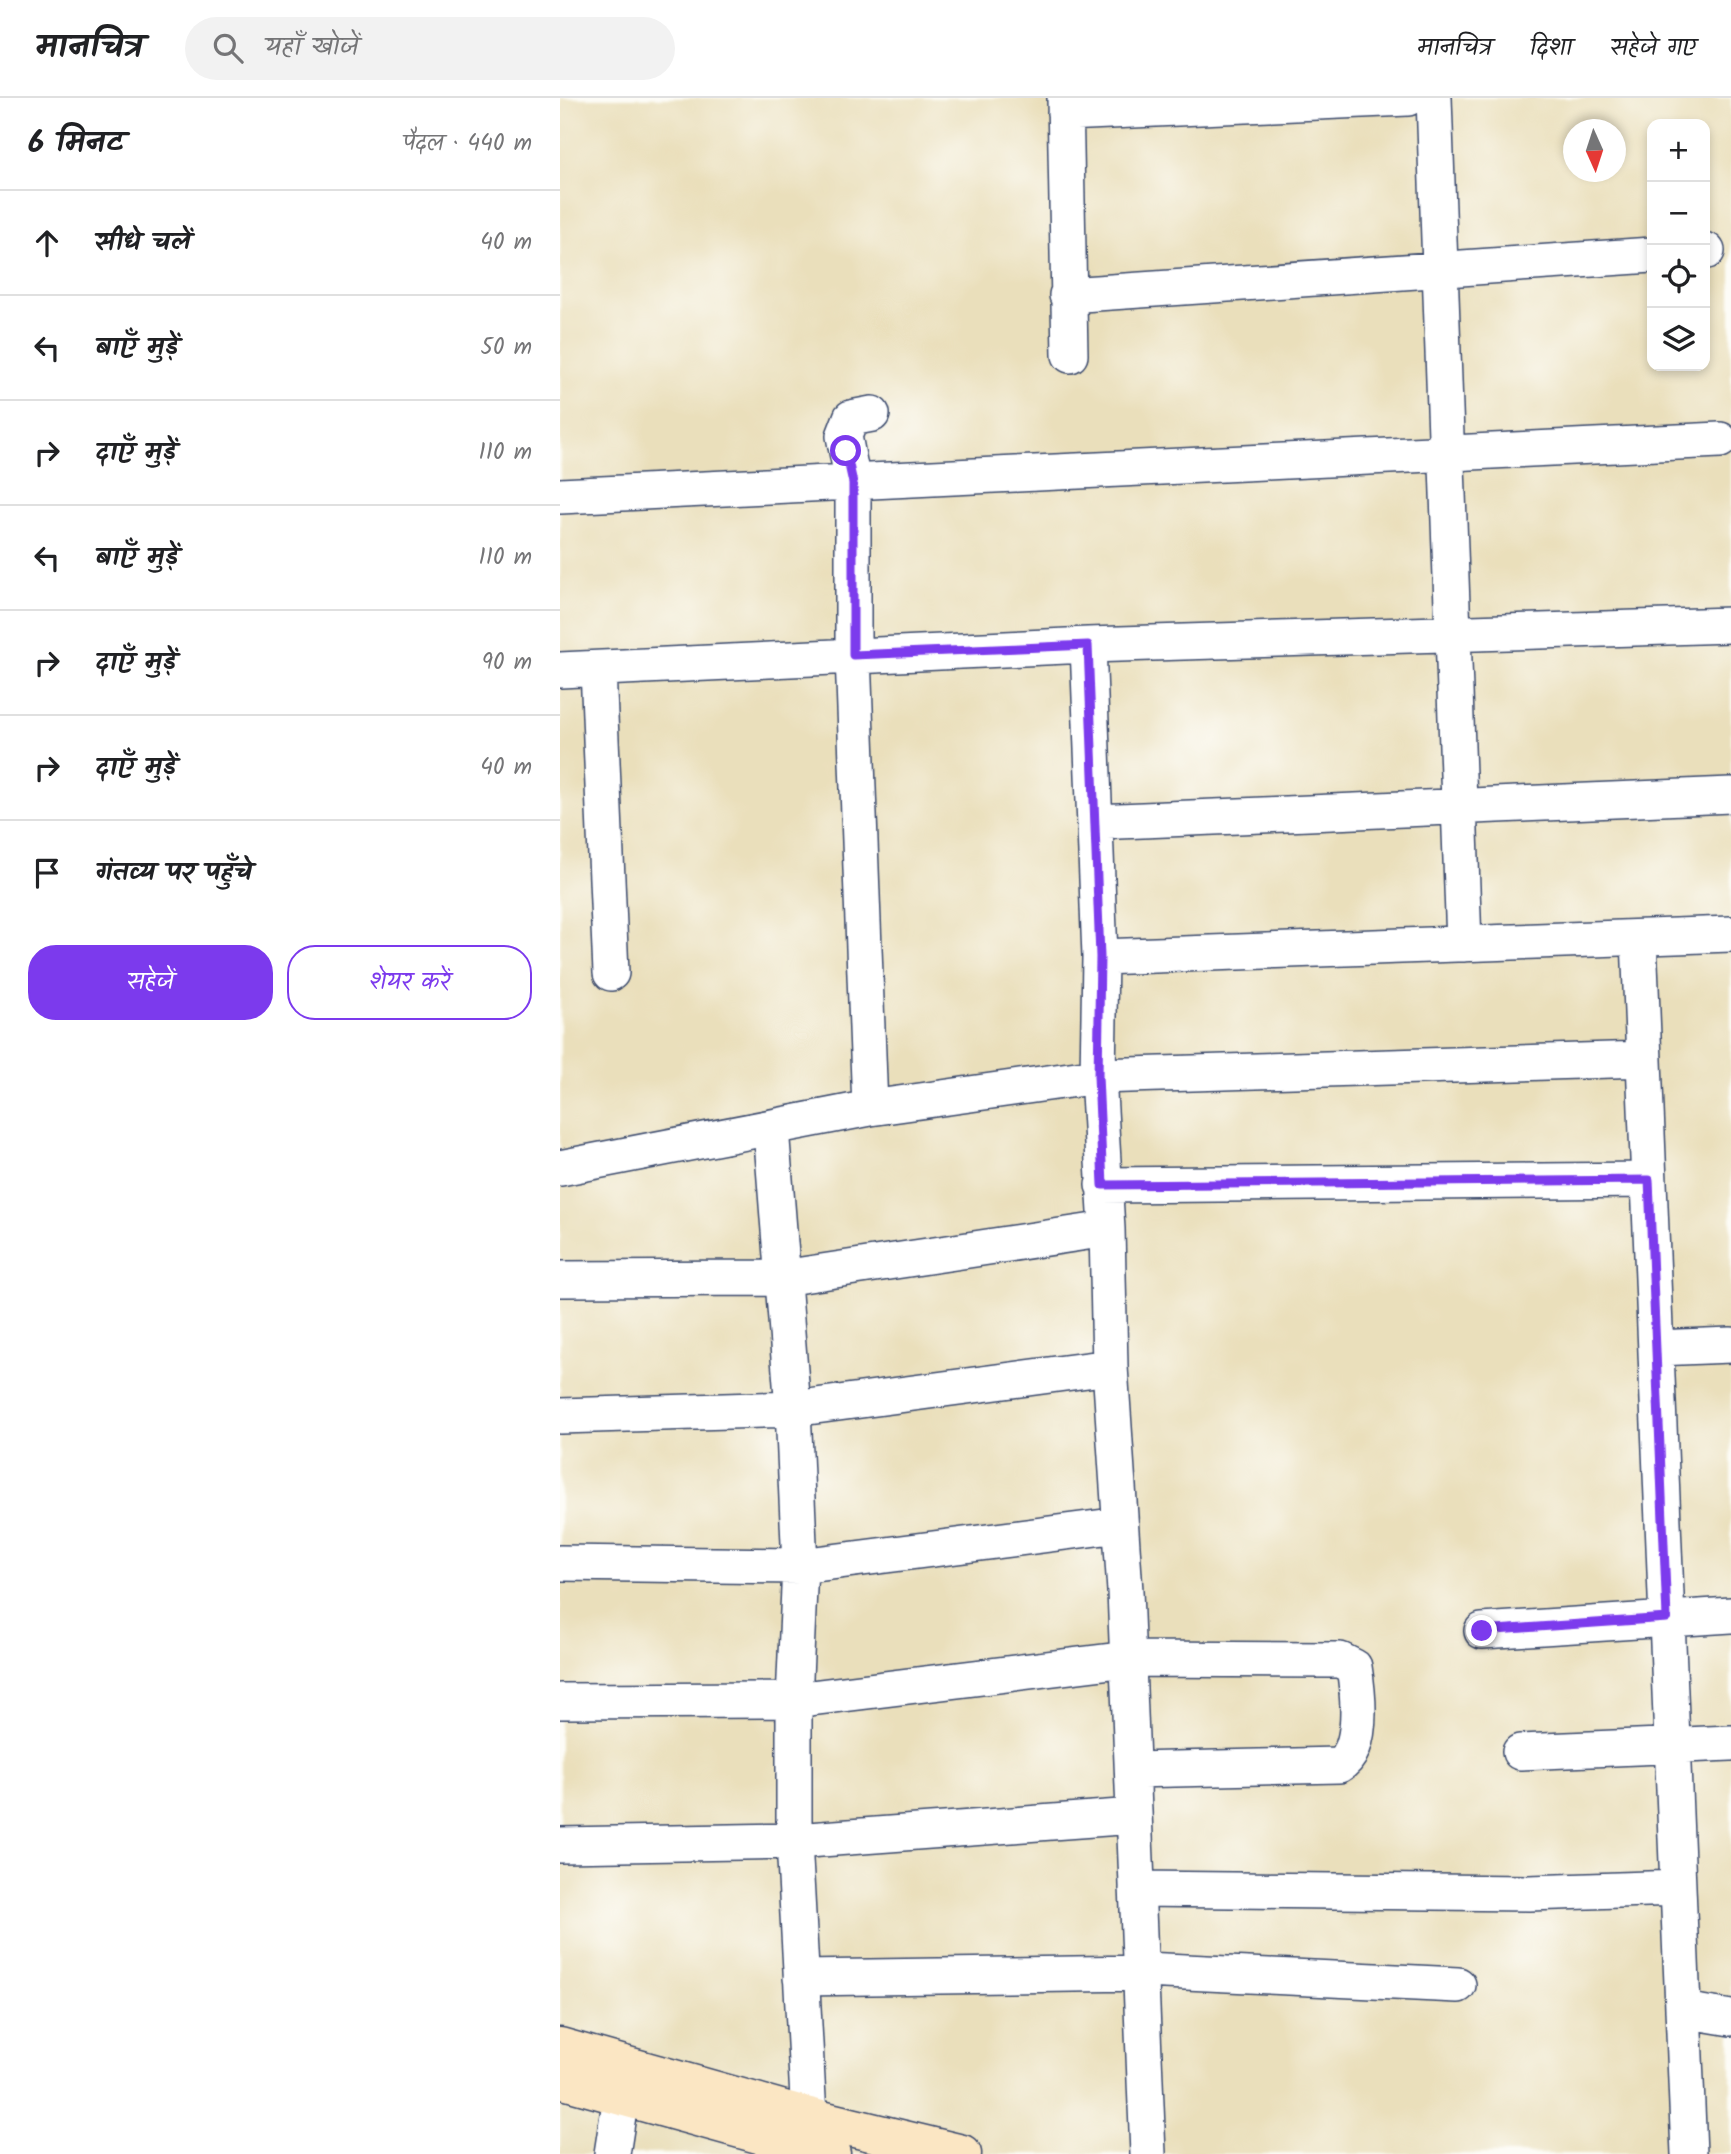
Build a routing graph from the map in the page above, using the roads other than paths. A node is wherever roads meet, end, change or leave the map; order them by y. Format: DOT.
graph roads {
  1 [pos="1408,98"];
  2 [pos="1434,98"];
  3 [pos="1065,106"];
  4 [pos="1647,255"];
  5 [pos="1440,271"];
  6 [pos="1067,295"];
  7 [pos="1070,355"];
  8 [pos="873,414"];
  9 [pos="1720,440"];
  10 [pos="1447,453"];
  11 [pos="853,483"];
  12 [pos="560,496"];
  13 [pos="1731,625"];
  14 [pos="1453,634"];
  15 [pos="1088,645"];
  16 [pos="853,655"];
  17 [pos="598,668"];
  18 [pos="560,670"];
  19 [pos="1731,795"];
  20 [pos="1460,807"];
  21 [pos="1095,822"];
  22 [pos="1731,934"];
  23 [pos="1639,939"];
  24 [pos="1464,944"];
  25 [pos="1100,957"];
  26 [pos="611,973"];
  27 [pos="1644,1059"];
  28 [pos="1098,1076"];
  29 [pos="870,1108"];
  30 [pos="771,1128"];
  31 [pos="560,1168"];
  32 [pos="1649,1180"];
  33 [pos="1103,1185"];
  34 [pos="1107,1229"];
  35 [pos="782,1278"];
  36 [pos="560,1279"];
  37 [pos="1731,1345"];
  38 [pos="1656,1348"];
  39 [pos="1110,1367"];
  40 [pos="793,1409"];
  41 [pos="560,1416"];
  42 [pos="1120,1525"];
  43 [pos="560,1563"];
  44 [pos="800,1566"];
  45 [pos="1731,1615"];
  46 [pos="1667,1618"];
  47 [pos="1482,1631"];
  48 [pos="1128,1659"];
  49 [pos="794,1700"];
  50 [pos="560,1701"];
  51 [pos="1731,1743"];
  52 [pos="1672,1745"];
  53 [pos="1520,1752"];
  54 [pos="1133,1770"];
  55 [pos="1135,1816"];
  56 [pos="794,1841"];
  57 [pos="560,1845"];
  58 [pos="1678,1888"];
  59 [pos="1137,1889"];
  60 [pos="1141,1973"];
  61 [pos="802,1978"];
  62 [pos="1458,1985"];
  63 [pos="1683,2010"];
  64 [pos="1731,2018"];
  65 [pos="560,2047"];
  66 [pos="560,2079"];
  67 [pos="621,2096"];
  68 [pos="809,2117"];
  69 [pos="888,2145"];
  70 [pos="612,2154"];
  71 [pos="831,2154"];
  72 [pos="962,2154"];
  73 [pos="1148,2154"];
  74 [pos="1689,2154"];
  1 -- 3 [label="street"];
  2 -- 5 [label="street"];
  3 -- 6 [label="street"];
  4 -- 5 [label="street"];
  5 -- 6 [label="street"];
  5 -- 10 [label="street"];
  6 -- 7 [label="street"];
  8 -- 11 [label="street"];
  9 -- 10 [label="street"];
  10 -- 11 [label="street"];
  10 -- 14 [label="street"];
  11 -- 12 [label="street"];
  11 -- 16 [label="street"];
  13 -- 14 [label="street"];
  14 -- 15 [label="street"];
  14 -- 20 [label="street"];
  15 -- 16 [label="street"];
  15 -- 21 [label="street"];
  16 -- 17 [label="street"];
  16 -- 29 [label="street"];
  17 -- 18 [label="street"];
  17 -- 26 [label="street"];
  19 -- 20 [label="street"];
  20 -- 21 [label="street"];
  20 -- 24 [label="street"];
  21 -- 25 [label="street"];
  22 -- 23 [label="street"];
  23 -- 24 [label="street"];
  23 -- 27 [label="street"];
  24 -- 25 [label="street"];
  25 -- 28 [label="street"];
  27 -- 28 [label="street"];
  27 -- 32 [label="street"];
  28 -- 29 [label="street"];
  28 -- 33 [label="street"];
  29 -- 30 [label="street"];
  30 -- 31 [label="street"];
  30 -- 35 [label="street"];
  32 -- 33 [label="street"];
  32 -- 38 [label="street"];
  33 -- 34 [label="street"];
  34 -- 35 [label="street"];
  34 -- 39 [label="street"];
  35 -- 36 [label="street"];
  35 -- 40 [label="street"];
  37 -- 38 [label="street"];
  38 -- 46 [label="street"];
  39 -- 40 [label="street"];
  39 -- 42 [label="street"];
  40 -- 41 [label="street"];
  40 -- 44 [label="street"];
  42 -- 44 [label="street"];
  42 -- 48 [label="street"];
  43 -- 44 [label="street"];
  44 -- 49 [label="street"];
  45 -- 46 [label="street"];
  46 -- 47 [label="street"];
  46 -- 52 [label="street"];
  48 -- 49 [label="street"];
  48 -- 54 [label="street"];
  48 -- 54 [label="street"];
  49 -- 50 [label="street"];
  49 -- 56 [label="street"];
  51 -- 52 [label="street"];
  52 -- 53 [label="street"];
  52 -- 58 [label="street"];
  54 -- 55 [label="street"];
  55 -- 56 [label="street"];
  55 -- 59 [label="street"];
  56 -- 57 [label="street"];
  56 -- 61 [label="street"];
  58 -- 59 [label="street"];
  58 -- 63 [label="street"];
  59 -- 60 [label="street"];
  60 -- 61 [label="street"];
  60 -- 62 [label="street"];
  60 -- 73 [label="street"];
  61 -- 68 [label="street"];
  63 -- 64 [label="street"];
  63 -- 74 [label="street"];
  65 -- 68 [label="main road"];
  66 -- 67 [label="main road"];
  67 -- 70 [label="street"];
  67 -- 71 [label="main road"];
  68 -- 69 [label="main road"];
  69 -- 72 [label="main road"];
}
